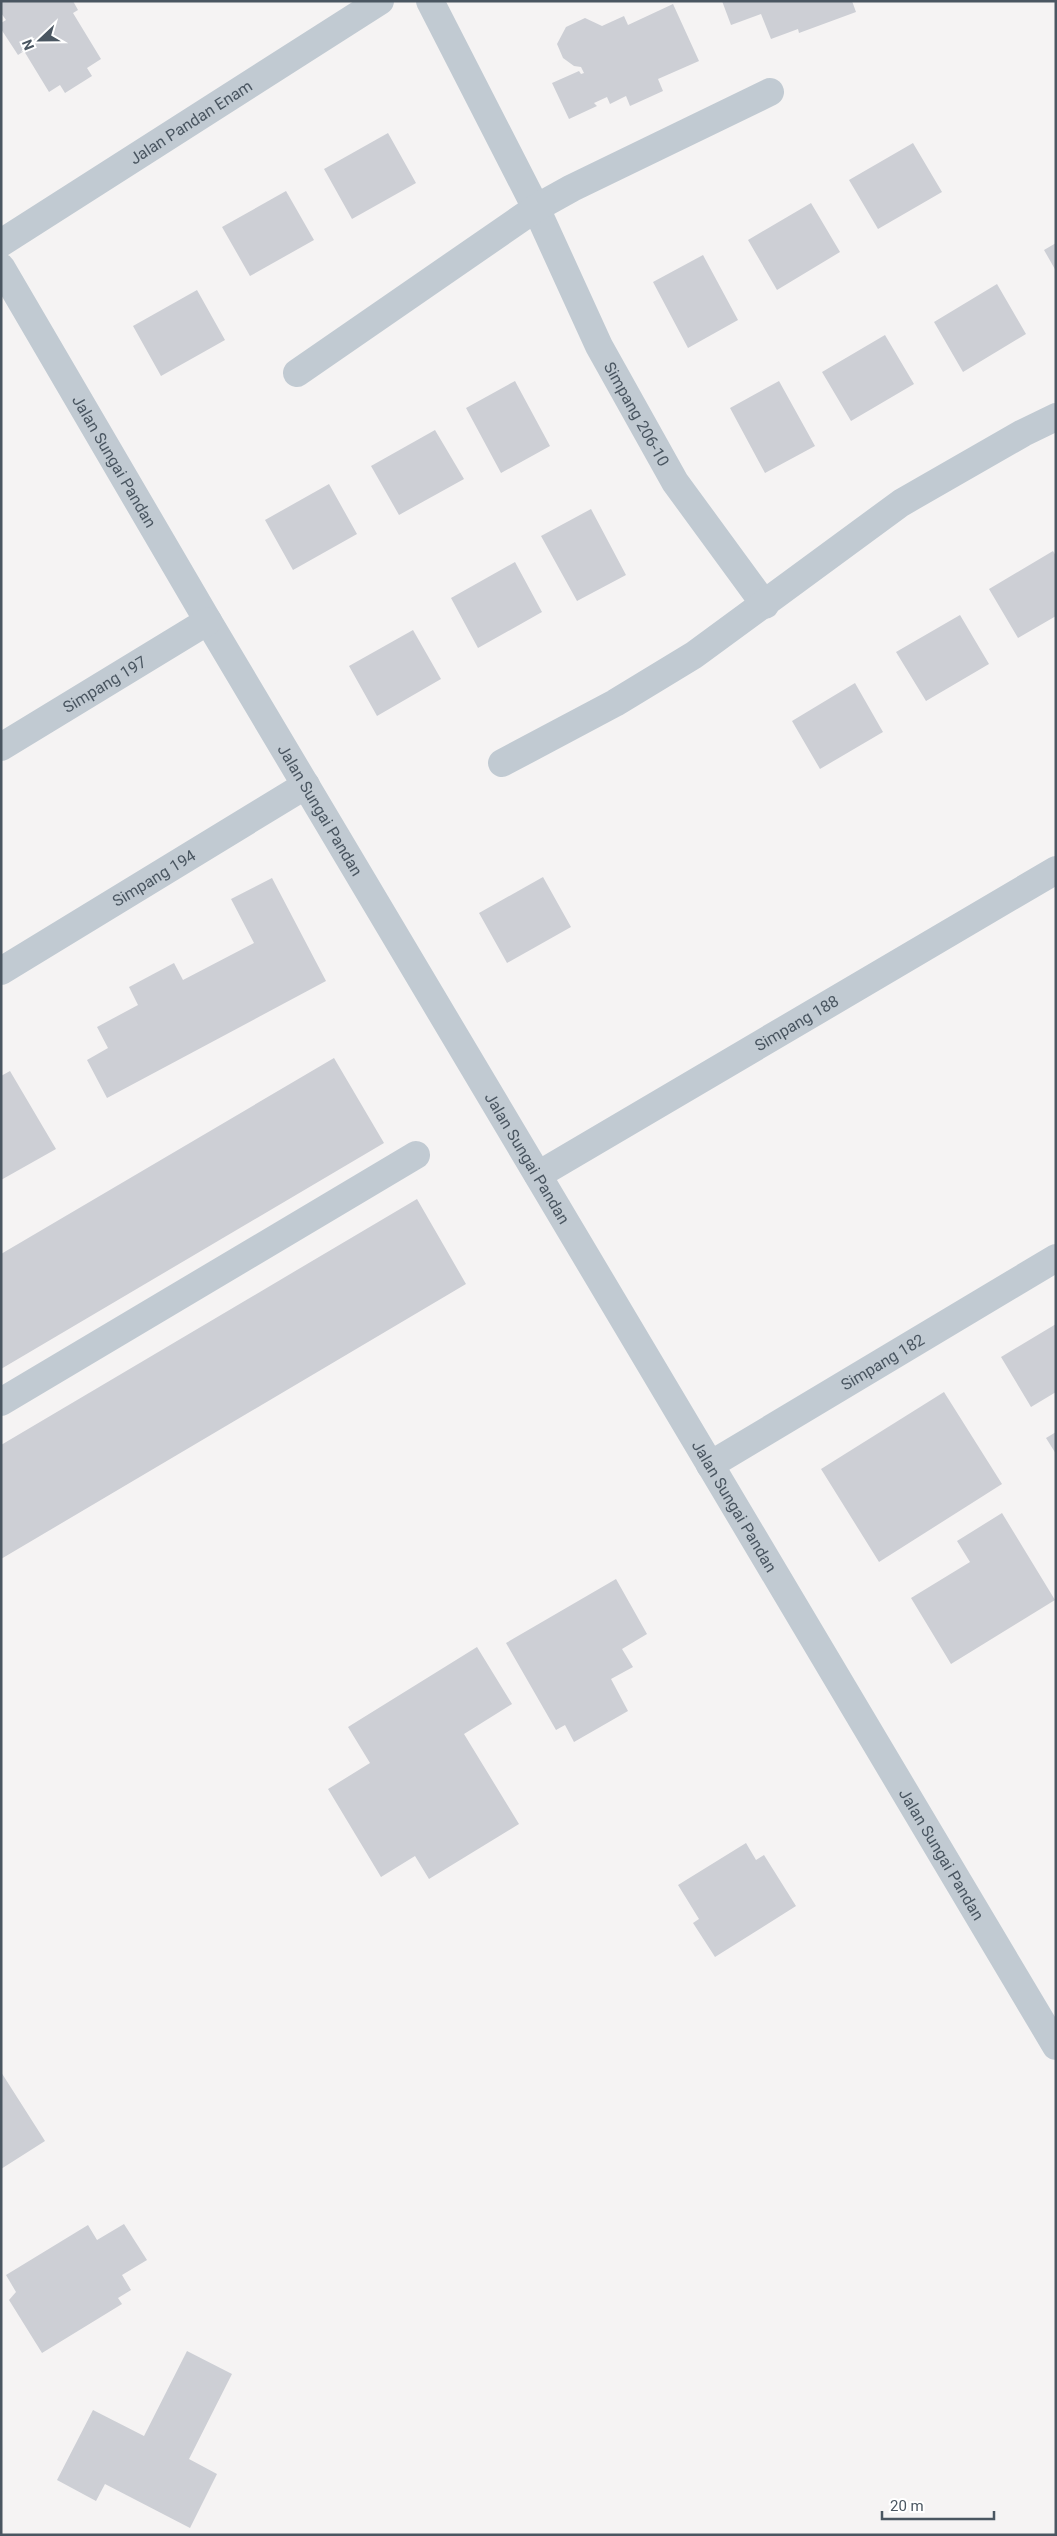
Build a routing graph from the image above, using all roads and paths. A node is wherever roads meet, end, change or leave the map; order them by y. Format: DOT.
graph roads {
  1 [pos="380,1"];
  2 [pos="430,1"];
  3 [pos="770,92"];
  4 [pos="536,208"];
  5 [pos="1,243"];
  6 [pos="1,267"];
  7 [pos="297,374"];
  8 [pos="1056,417"];
  9 [pos="765,604"];
  10 [pos="208,621"];
  11 [pos="1,747"];
  12 [pos="502,762"];
  13 [pos="306,785"];
  14 [pos="1056,870"];
  15 [pos="1,971"];
  16 [pos="416,1155"];
  17 [pos="538,1175"];
  18 [pos="1056,1258"];
  19 [pos="1,1402"];
  20 [pos="710,1465"];
  21 [pos="1056,2046"];
  1 -- 5 [label="street, Jalan Pandan Enam"];
  2 -- 4 [label="street, Simpang 206-10"];
  3 -- 4 [label="street"];
  4 -- 7 [label="street"];
  4 -- 9 [label="street, Simpang 206-10"];
  6 -- 10 [label="street, Jalan Sungai Pandan"];
  8 -- 9 [label="street"];
  9 -- 12 [label="street"];
  10 -- 11 [label="street, Simpang 197"];
  10 -- 13 [label="street, Jalan Sungai Pandan"];
  13 -- 15 [label="street, Simpang 194"];
  13 -- 17 [label="street, Jalan Sungai Pandan"];
  14 -- 17 [label="street, Simpang 188"];
  16 -- 19 [label="street"];
  17 -- 20 [label="street, Jalan Sungai Pandan"];
  18 -- 20 [label="street, Simpang 182"];
  20 -- 21 [label="street, Jalan Sungai Pandan"];
}
